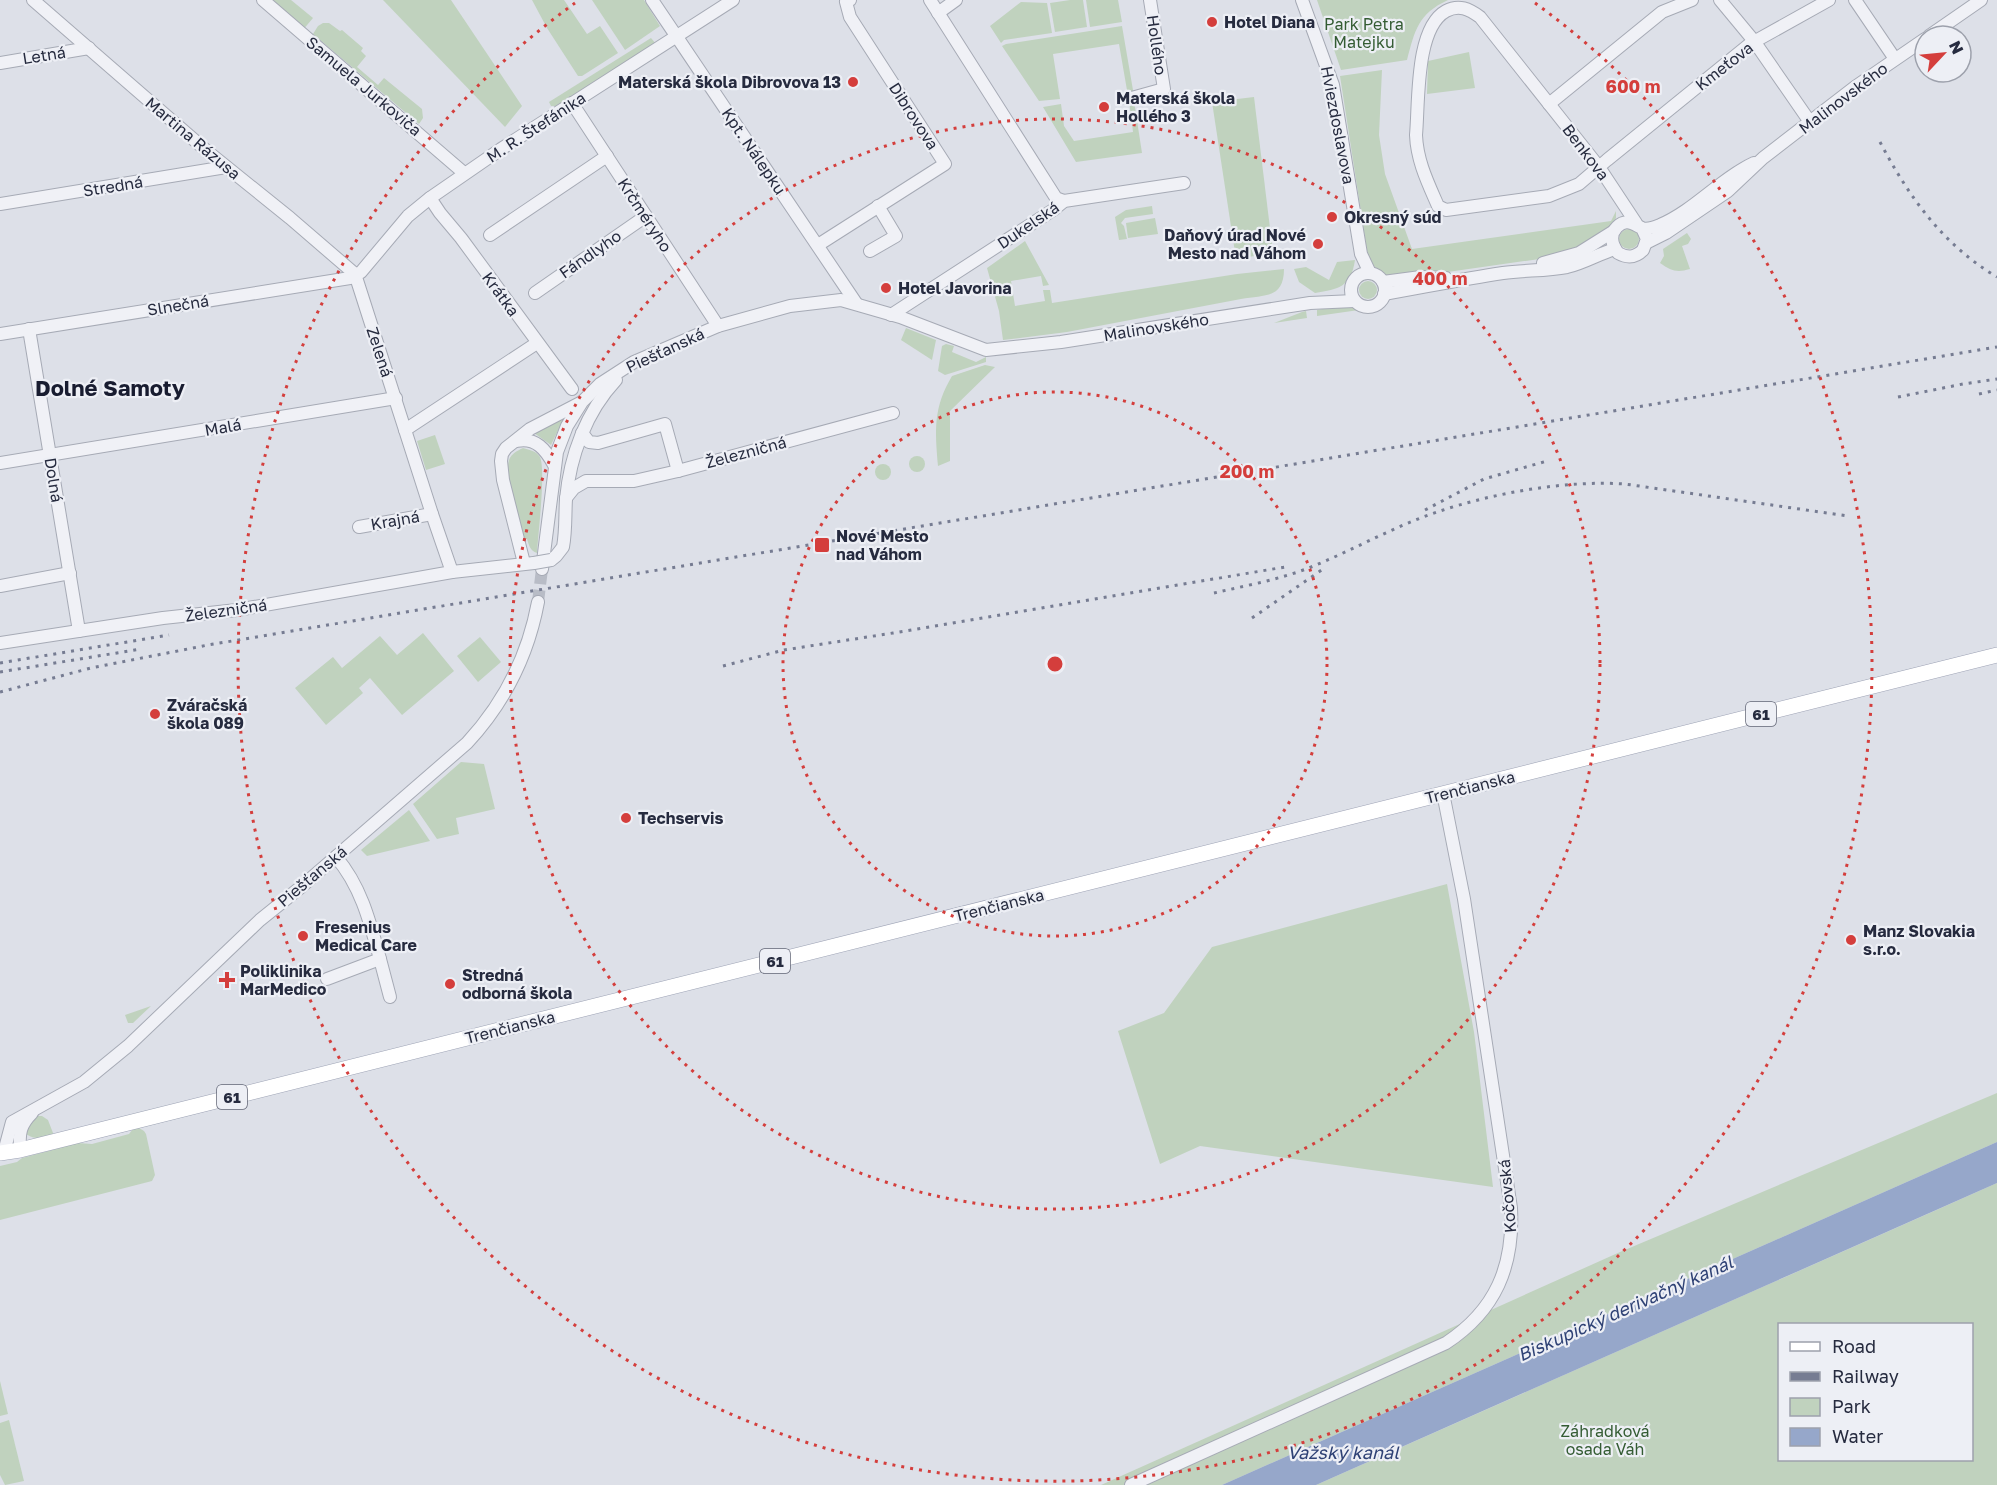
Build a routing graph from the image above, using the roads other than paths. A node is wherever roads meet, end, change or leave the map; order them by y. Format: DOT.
graph roads {
  1 [pos="33,0"];
  2 [pos="263,0"];
  3 [pos="652,0"];
  4 [pos="733,0"];
  5 [pos="850,0"];
  6 [pos="930,0"];
  7 [pos="956,0"];
  8 [pos="1150,0"];
  9 [pos="1302,0"];
  10 [pos="1692,0"];
  11 [pos="1720,0"];
  12 [pos="1829,0"];
  13 [pos="1855,0"];
  14 [pos="1976,2"];
  15 [pos="938,13"];
  16 [pos="1480,17"];
  17 [pos="1946,24"];
  18 [pos="676,37"];
  19 [pos="1754,42"];
  20 [pos="1913,47"];
  21 [pos="89,48"];
  22 [pos="1895,59"];
  23 [pos="0,63"];
  24 [pos="1128,99"];
  25 [pos="572,103"];
  26 [pos="1549,104"];
  27 [pos="1810,122"];
  28 [pos="607,156"];
  29 [pos="1763,158"];
  30 [pos="226,167"];
  31 [pos="1599,167"];
  32 [pos="464,173"];
  33 [pos="1184,183"];
  34 [pos="430,198"];
  35 [pos="1064,201"];
  36 [pos="1620,201"];
  37 [pos="0,204"];
  38 [pos="878,206"];
  39 [pos="646,216"];
  40 [pos="1639,226"];
  41 [pos="1617,228"];
  42 [pos="490,235"];
  43 [pos="1646,243"];
  44 [pos="818,245"];
  45 [pos="1615,249"];
  46 [pos="870,251"];
  47 [pos="1361,254"];
  48 [pos="1528,270"];
  49 [pos="1370,273"];
  50 [pos="356,274"];
  51 [pos="1353,282"];
  52 [pos="1383,288"];
  53 [pos="535,293"];
  54 [pos="920,296"];
  55 [pos="1326,301"];
  56 [pos="1354,301"];
  57 [pos="856,303"];
  58 [pos="891,315"];
  59 [pos="718,326"];
  60 [pos="923,326"];
  61 [pos="29,329"];
  62 [pos="0,334"];
  63 [pos="537,343"];
  64 [pos="986,350"];
  65 [pos="618,373"];
  66 [pos="572,389"];
  67 [pos="396,398"];
  68 [pos="582,402"];
  69 [pos="893,413"];
  70 [pos="405,430"];
  71 [pos="582,433"];
  72 [pos="517,441"];
  73 [pos="50,456"];
  74 [pos="0,463"];
  75 [pos="554,465"];
  76 [pos="678,471"];
  77 [pos="566,498"];
  78 [pos="432,514"];
  79 [pos="359,527"];
  80 [pos="538,563"];
  81 [pos="452,572"];
  82 [pos="70,573"];
  83 [pos="0,586"];
  84 [pos="538,602"];
  85 [pos="78,631"];
  86 [pos="0,643"];
  87 [pos="1997,655"];
  88 [pos="1443,794"];
  89 [pos="336,857"];
  90 [pos="380,959"];
  91 [pos="327,979"];
  92 [pos="390,997"];
  93 [pos="34,1110"];
  94 [pos="20,1150"];
  95 [pos="2,1153"];
  96 [pos="1131,1485"];
  1 -- 21 [label="street, Martina Rázusa"];
  2 -- 32 [label="street, Samuela Jurkoviča"];
  3 -- 18 [label="street, Kpt. Nálepku"];
  4 -- 18 [label="street, M. R. Štefánika"];
  5 -- 38 [label="street, Dibrovova"];
  6 -- 15 [label="street"];
  7 -- 15 [label="street"];
  8 -- 24 [label="street, Hollého"];
  9 -- 47 [label="street, Hviezdoslavova"];
  10 -- 26 [label="street"];
  11 -- 19 [label="street"];
  12 -- 19 [label="street, Kmeťova"];
  13 -- 22 [label="street"];
  14 -- 17 [label="street"];
  15 -- 35 [label="street"];
  16 -- 26 [label="street, Benkova"];
  16 -- 31 [label="street, Kmeťova"];
  18 -- 25 [label="street, M. R. Štefánika"];
  18 -- 44 [label="street, Kpt. Nálepku"];
  19 -- 27 [label="street"];
  19 -- 31 [label="street, Kmeťova"];
  20 -- 22 [label="street, Malinovského"];
  21 -- 23 [label="street, Letná"];
  21 -- 30 [label="street, Martina Rázusa"];
  22 -- 27 [label="street, Malinovského"];
  25 -- 28 [label="street, Krčméryho"];
  25 -- 32 [label="street, M. R. Štefánika"];
  26 -- 31 [label="street, Benkova"];
  27 -- 29 [label="street, Malinovského"];
  28 -- 39 [label="street, Krčméryho"];
  28 -- 42 [label="street"];
  29 -- 40 [label="street, Malinovského"];
  29 -- 43 [label="street, Malinovského"];
  30 -- 37 [label="street, Stredná"];
  30 -- 50 [label="street, Martina Rázusa"];
  31 -- 36 [label="street, Benkova"];
  32 -- 34 [label="street, M. R. Štefánika"];
  33 -- 35 [label="street, Dukelská"];
  34 -- 50 [label="street, M. R. Štefánika"];
  34 -- 63 [label="street, Krátka"];
  35 -- 54 [label="street, Dukelská"];
  36 -- 40 [label="street, Benkova"];
  36 -- 41 [label="street"];
  38 -- 44 [label="street, Dibrovova"];
  38 -- 46 [label="street"];
  39 -- 53 [label="street, Fándlyho"];
  39 -- 59 [label="street, Krčméryho"];
  40 -- 41 [label="street, Malinovského"];
  40 -- 43 [label="street"];
  41 -- 45 [label="street"];
  41 -- 48 [label="street, Malinovského"];
  43 -- 45 [label="street, Malinovského"];
  44 -- 57 [label="street, Kpt. Nálepku"];
  45 -- 48 [label="street, Malinovského"];
  47 -- 49 [label="street, Hviezdoslavova"];
  47 -- 51 [label="street, Hviezdoslavova"];
  48 -- 52 [label="street, Malinovského"];
  49 -- 51 [label="street"];
  49 -- 52 [label="street"];
  50 -- 61 [label="street, Slnečná"];
  50 -- 67 [label="street, Zelená"];
  51 -- 55 [label="street, Malinovského"];
  51 -- 56 [label="street"];
  52 -- 56 [label="street"];
  54 -- 58 [label="street, Dukelská"];
  54 -- 60 [label="street"];
  55 -- 56 [label="street, Malinovského"];
  55 -- 64 [label="street, Malinovského"];
  57 -- 58 [label="street, Piešťanská"];
  57 -- 59 [label="street, Piešťanská"];
  58 -- 60 [label="street, Piešťanská"];
  59 -- 65 [label="street, Piešťanská"];
  60 -- 64 [label="street, Piešťanská"];
  61 -- 62 [label="street, Slnečná"];
  61 -- 73 [label="street, Dolná"];
  63 -- 66 [label="street, Krátka"];
  63 -- 70 [label="street"];
  65 -- 68 [label="street, Piešťanská"];
  65 -- 71 [label="street"];
  67 -- 70 [label="street, Zelená"];
  67 -- 73 [label="street, Malá"];
  68 -- 72 [label="street"];
  68 -- 75 [label="street, Piešťanská"];
  69 -- 76 [label="street, Železničná"];
  70 -- 78 [label="street, Zelená"];
  71 -- 76 [label="street"];
  71 -- 77 [label="street"];
  72 -- 75 [label="street"];
  72 -- 80 [label="street"];
  73 -- 74 [label="street, Malá"];
  73 -- 82 [label="street, Dolná"];
  75 -- 80 [label="street, Piešťanská"];
  76 -- 77 [label="street, Železničná"];
  77 -- 80 [label="street"];
  78 -- 79 [label="street, Krajná"];
  78 -- 81 [label="street, Zelená"];
  80 -- 81 [label="street, Železničná"];
  81 -- 85 [label="street, Železničná"];
  82 -- 83 [label="street"];
  82 -- 85 [label="street, Dolná"];
  84 -- 89 [label="street, Piešťanská"];
  85 -- 86 [label="street, Železničná"];
  87 -- 88 [label="main road, Trenčianska / 61"];
  88 -- 94 [label="main road, Trenčianska / 61"];
  88 -- 96 [label="street, Kočovská"];
  89 -- 90 [label="street"];
  89 -- 93 [label="street, Piešťanská"];
  90 -- 91 [label="street"];
  90 -- 92 [label="street"];
  93 -- 94 [label="street, Piešťanská"];
  93 -- 95 [label="street, Piešťanská"];
  94 -- 95 [label="main road, Trenčianska / 61"];
}
